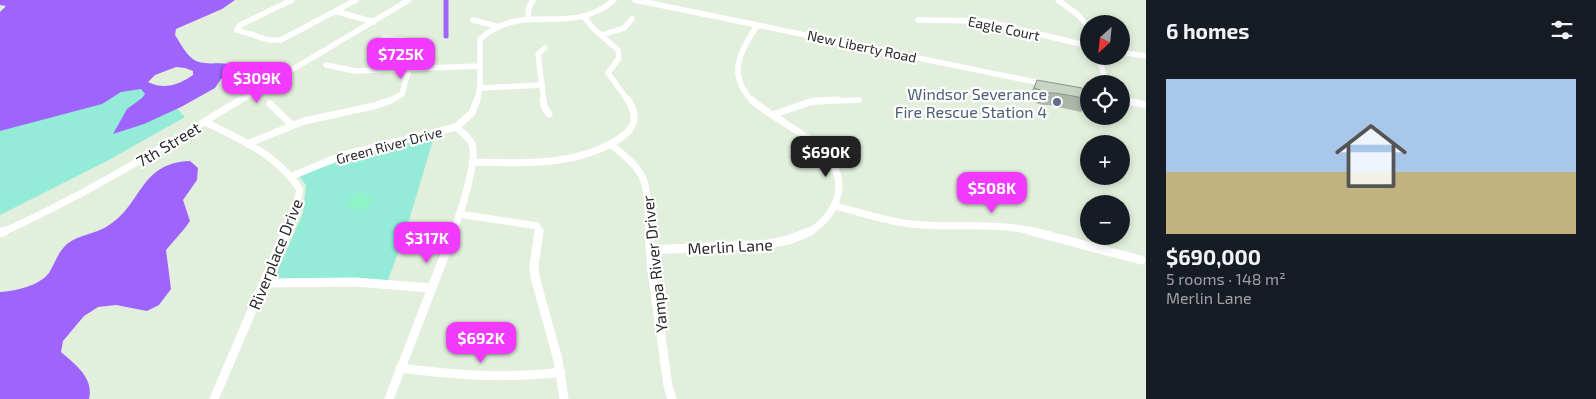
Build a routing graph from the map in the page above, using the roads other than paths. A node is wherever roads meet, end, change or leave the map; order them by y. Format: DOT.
graph roads {
  1 [pos="292,0"];
  2 [pos="356,0"];
  3 [pos="409,0"];
  4 [pos="533,0"];
  5 [pos="614,0"];
  6 [pos="635,0"];
  7 [pos="1058,0"];
  8 [pos="335,11"];
  9 [pos="584,17"];
  10 [pos="1080,17"];
  11 [pos="528,18"];
  12 [pos="632,19"];
  13 [pos="473,20"];
  14 [pos="918,20"];
  15 [pos="374,22"];
  16 [pos="757,25"];
  17 [pos="496,26"];
  18 [pos="602,35"];
  19 [pos="384,38"];
  20 [pos="1080,44"];
  21 [pos="545,48"];
  22 [pos="1130,54"];
  23 [pos="1145,56"];
  24 [pos="326,65"];
  25 [pos="479,66"];
  26 [pos="409,69"];
  27 [pos="542,85"];
  28 [pos="1050,85"];
  29 [pos="480,88"];
  30 [pos="1069,89"];
  31 [pos="1080,91"];
  32 [pos="859,100"];
  33 [pos="1130,102"];
  34 [pos="270,104"];
  35 [pos="1146,105"];
  36 [pos="548,114"];
  37 [pos="772,115"];
  38 [pos="205,122"];
  39 [pos="292,126"];
  40 [pos="456,127"];
  41 [pos="247,144"];
  42 [pos="610,144"];
  43 [pos="472,162"];
  44 [pos="292,176"];
  45 [pos="835,206"];
  46 [pos="459,214"];
  47 [pos="0,233"];
  48 [pos="650,250"];
  49 [pos="1141,260"];
  50 [pos="265,283"];
  51 [pos="431,288"];
  52 [pos="400,368"];
  53 [pos="562,372"];
  54 [pos="214,399"];
  55 [pos="389,399"];
  56 [pos="564,399"];
  57 [pos="672,399"];
  1 -- 8 [label="street"];
  2 -- 8 [label="street"];
  3 -- 15 [label="street, 7th Street"];
  4 -- 11 [label="street"];
  5 -- 9 [label="street"];
  6 -- 16 [label="street, New Liberty Road"];
  7 -- 10 [label="street"];
  8 -- 15 [label="street"];
  9 -- 11 [label="street"];
  9 -- 18 [label="street"];
  11 -- 17 [label="street"];
  12 -- 18 [label="street"];
  13 -- 17 [label="street"];
  14 -- 20 [label="street, Eagle Court"];
  15 -- 38 [label="street, 7th Street"];
  16 -- 28 [label="street, New Liberty Road"];
  16 -- 37 [label="street"];
  17 -- 25 [label="street, Green River Drive"];
  18 -- 42 [label="street"];
  19 -- 26 [label="street"];
  21 -- 27 [label="street"];
  22 -- 23 [label="street"];
  24 -- 26 [label="street"];
  25 -- 26 [label="street"];
  25 -- 29 [label="street, Green River Drive"];
  26 -- 39 [label="street"];
  27 -- 29 [label="street"];
  27 -- 36 [label="street"];
  29 -- 40 [label="street, Green River Drive"];
  30 -- 31 [label="street"];
  32 -- 37 [label="street"];
  33 -- 35 [label="street"];
  34 -- 39 [label="street"];
  37 -- 45 [label="street"];
  38 -- 41 [label="street, Riverplace Drive"];
  38 -- 47 [label="street, 7th Street"];
  39 -- 41 [label="street"];
  40 -- 43 [label="street"];
  40 -- 44 [label="street, Green River Drive"];
  41 -- 44 [label="street, Riverplace Drive"];
  42 -- 43 [label="street"];
  42 -- 48 [label="street, Yampa River Driver"];
  43 -- 46 [label="street"];
  44 -- 50 [label="street, Riverplace Drive"];
  45 -- 48 [label="street, Merlin Lane"];
  45 -- 49 [label="street"];
  46 -- 51 [label="street"];
  46 -- 53 [label="street"];
  48 -- 57 [label="street, Yampa River Driver"];
  50 -- 51 [label="street"];
  50 -- 54 [label="street, Riverplace Drive"];
  51 -- 52 [label="street"];
  52 -- 53 [label="street"];
  52 -- 55 [label="street"];
  53 -- 56 [label="street"];
}
